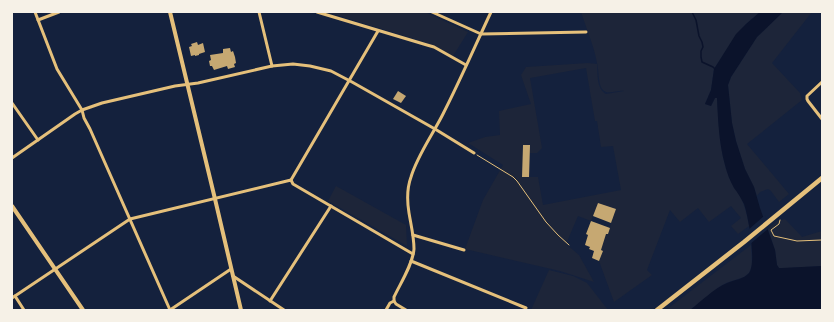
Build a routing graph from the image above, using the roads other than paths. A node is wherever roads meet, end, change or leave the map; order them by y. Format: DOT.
graph roads {
  1 [pos="35,12"];
  2 [pos="59,12"];
  3 [pos="170,12"];
  4 [pos="259,12"];
  5 [pos="317,12"];
  6 [pos="432,12"];
  7 [pos="491,12"];
  8 [pos="38,20"];
  9 [pos="378,31"];
  10 [pos="586,32"];
  11 [pos="481,34"];
  12 [pos="466,65"];
  13 [pos="272,66"];
  14 [pos="350,80"];
  15 [pos="822,82"];
  16 [pos="187,85"];
  17 [pos="12,103"];
  18 [pos="82,110"];
  19 [pos="822,119"];
  20 [pos="435,129"];
  21 [pos="38,140"];
  22 [pos="474,153"];
  23 [pos="12,158"];
  24 [pos="822,178"];
  25 [pos="291,180"];
  26 [pos="215,199"];
  27 [pos="12,206"];
  28 [pos="331,206"];
  29 [pos="130,219"];
  30 [pos="413,235"];
  31 [pos="464,250"];
  32 [pos="413,254"];
  33 [pos="411,261"];
  34 [pos="55,269"];
  35 [pos="231,269"];
  36 [pos="233,276"];
  37 [pos="13,297"];
  38 [pos="270,301"];
  39 [pos="394,301"];
  40 [pos="526,308"];
  41 [pos="24,310"];
  42 [pos="83,310"];
  43 [pos="170,310"];
  44 [pos="241,310"];
  45 [pos="284,310"];
  46 [pos="386,310"];
  47 [pos="406,310"];
  48 [pos="657,310"];
  1 -- 8 [label="street"];
  2 -- 8 [label="street"];
  3 -- 16 [label="street"];
  4 -- 13 [label="street"];
  5 -- 9 [label="street"];
  6 -- 11 [label="street"];
  7 -- 11 [label="street"];
  8 -- 18 [label="street"];
  9 -- 12 [label="street"];
  9 -- 14 [label="street"];
  10 -- 11 [label="street"];
  11 -- 12 [label="street"];
  12 -- 20 [label="street"];
  13 -- 14 [label="street"];
  13 -- 16 [label="street"];
  14 -- 20 [label="street"];
  14 -- 25 [label="street"];
  15 -- 19 [label="street"];
  16 -- 18 [label="street"];
  16 -- 26 [label="street"];
  17 -- 21 [label="street"];
  18 -- 21 [label="street"];
  18 -- 29 [label="street"];
  20 -- 22 [label="street"];
  20 -- 30 [label="street"];
  21 -- 23 [label="street"];
  24 -- 48 [label="main road"];
  25 -- 26 [label="street"];
  25 -- 28 [label="street"];
  26 -- 29 [label="street"];
  26 -- 35 [label="street"];
  27 -- 34 [label="street"];
  28 -- 32 [label="street"];
  28 -- 38 [label="street"];
  29 -- 34 [label="street"];
  29 -- 43 [label="street"];
  30 -- 31 [label="street"];
  30 -- 32 [label="street"];
  32 -- 33 [label="street"];
  33 -- 39 [label="street"];
  33 -- 40 [label="street"];
  34 -- 37 [label="street"];
  34 -- 42 [label="street"];
  35 -- 36 [label="street"];
  35 -- 43 [label="street"];
  36 -- 38 [label="street"];
  36 -- 44 [label="street"];
  37 -- 41 [label="street"];
  38 -- 45 [label="street"];
  39 -- 46 [label="street"];
  39 -- 47 [label="street"];
}
